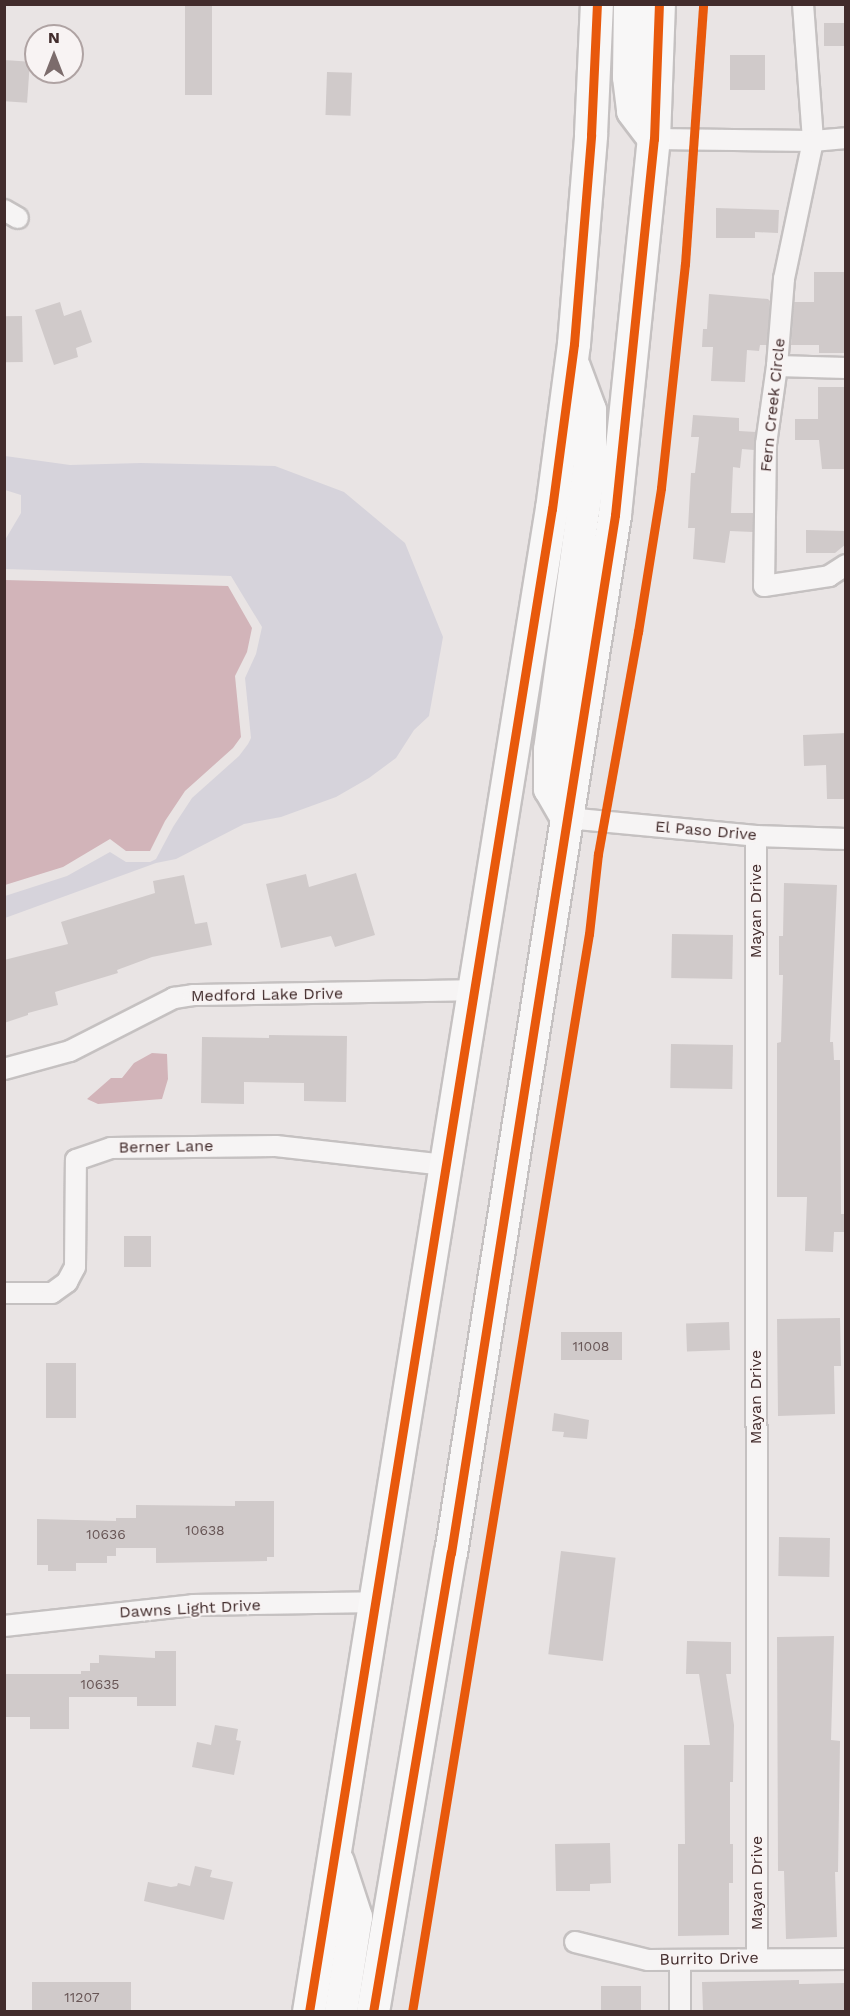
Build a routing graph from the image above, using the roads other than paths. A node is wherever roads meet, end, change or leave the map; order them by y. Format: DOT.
graph roads {
  1 [pos="597,4"];
  2 [pos="630,4"];
  3 [pos="659,4"];
  4 [pos="803,4"];
  5 [pos="846,138"];
  6 [pos="654,139"];
  7 [pos="813,141"];
  8 [pos="572,361"];
  9 [pos="777,366"];
  10 [pos="846,368"];
  11 [pos="846,565"];
  12 [pos="567,818"];
  13 [pos="756,836"];
  14 [pos="846,839"];
  15 [pos="473,990"];
  16 [pos="4,1070"];
  17 [pos="445,1165"];
  18 [pos="4,1293"];
  19 [pos="376,1602"];
  20 [pos="4,1626"];
  21 [pos="336,1856"];
  22 [pos="575,1942"];
  23 [pos="757,1959"];
  24 [pos="846,1959"];
  25 [pos="680,1960"];
  26 [pos="309,2012"];
  27 [pos="340,2012"];
  28 [pos="374,2012"];
  29 [pos="680,2012"];
  1 -- 8 [label="main road"];
  2 -- 6 [label="main road"];
  3 -- 6 [label="main road"];
  4 -- 7 [label="street, Fern Creek Circle"];
  5 -- 7 [label="street"];
  6 -- 7 [label="street"];
  6 -- 12 [label="main road"];
  7 -- 9 [label="street, Fern Creek Circle"];
  8 -- 12 [label="main road"];
  8 -- 15 [label="main road"];
  9 -- 10 [label="street"];
  9 -- 11 [label="street, Fern Creek Circle"];
  12 -- 13 [label="street, El Paso Drive"];
  12 -- 28 [label="main road"];
  13 -- 14 [label="street, El Paso Drive"];
  13 -- 23 [label="street, Mayan Drive"];
  15 -- 16 [label="street, Medford Lake Drive"];
  15 -- 17 [label="main road"];
  17 -- 18 [label="street, Berner Lane"];
  17 -- 19 [label="main road"];
  19 -- 20 [label="street, Dawns Light Drive"];
  19 -- 21 [label="main road"];
  21 -- 26 [label="main road"];
  21 -- 27 [label="main road"];
  22 -- 25 [label="street, Burrito Drive"];
  23 -- 24 [label="street, Burrito Drive"];
  23 -- 25 [label="street, Burrito Drive"];
  25 -- 29 [label="street"];
}
